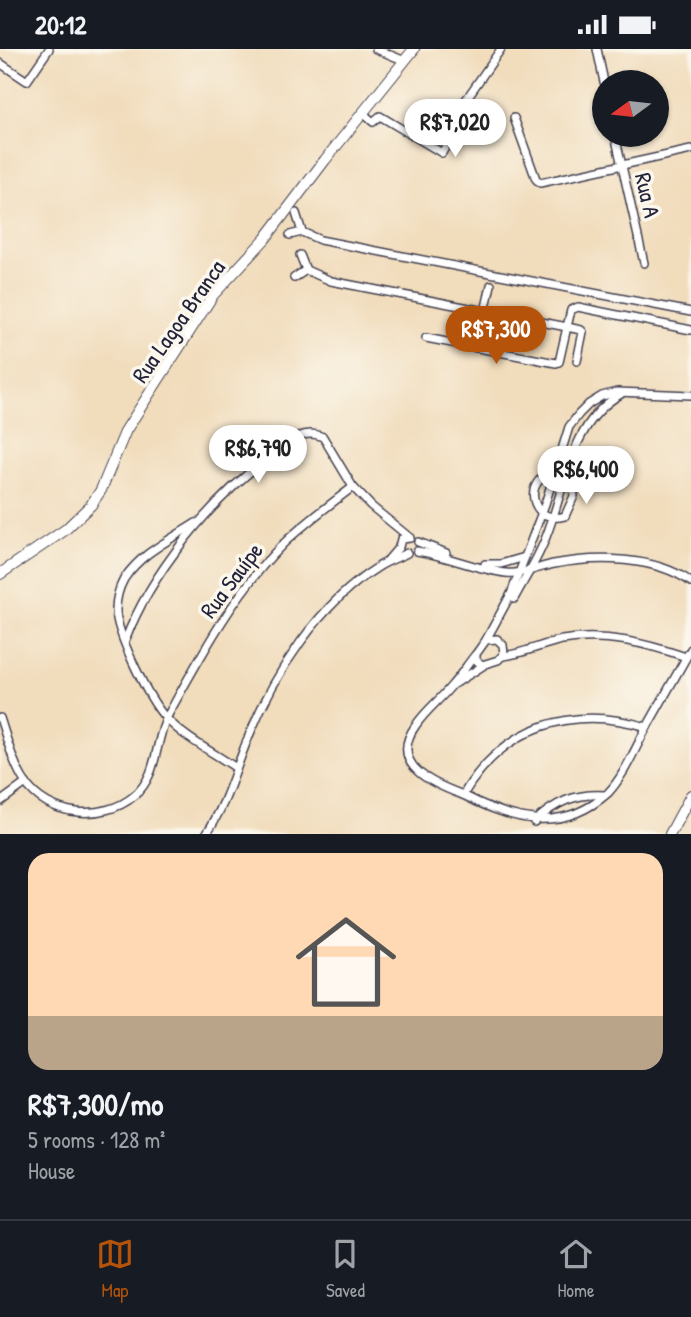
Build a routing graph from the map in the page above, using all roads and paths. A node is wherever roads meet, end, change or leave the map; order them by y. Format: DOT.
graph roads {
  1 [pos="49,49"];
  2 [pos="376,49"];
  3 [pos="414,49"];
  4 [pos="501,49"];
  5 [pos="597,49"];
  6 [pos="405,61"];
  7 [pos="0,63"];
  8 [pos="601,70"];
  9 [pos="363,113"];
  10 [pos="514,118"];
  11 [pos="617,147"];
  12 [pos="691,150"];
  13 [pos="621,164"];
  14 [pos="296,213"];
  15 [pos="302,232"];
  16 [pos="290,235"];
  17 [pos="300,255"];
  18 [pos="644,263"];
  19 [pos="306,270"];
  20 [pos="294,278"];
  21 [pos="491,285"];
  22 [pos="484,311"];
  23 [pos="691,312"];
  24 [pos="567,327"];
  25 [pos="691,330"];
  26 [pos="426,338"];
  27 [pos="477,348"];
  28 [pos="578,361"];
  29 [pos="625,392"];
  30 [pos="691,394"];
  31 [pos="554,476"];
  32 [pos="565,480"];
  33 [pos="353,487"];
  34 [pos="542,513"];
  35 [pos="554,517"];
  36 [pos="202,519"];
  37 [pos="391,524"];
  38 [pos="409,537"];
  39 [pos="399,544"];
  40 [pos="417,546"];
  41 [pos="158,547"];
  42 [pos="407,553"];
  43 [pos="525,557"];
  44 [pos="538,557"];
  45 [pos="172,560"];
  46 [pos="386,562"];
  47 [pos="551,565"];
  48 [pos="530,570"];
  49 [pos="520,572"];
  50 [pos="0,574"];
  51 [pos="691,582"];
  52 [pos="508,605"];
  53 [pos="116,609"];
  54 [pos="133,621"];
  55 [pos="486,640"];
  56 [pos="125,641"];
  57 [pos="501,643"];
  58 [pos="691,649"];
  59 [pos="524,650"];
  60 [pos="475,655"];
  61 [pos="503,656"];
  62 [pos="686,657"];
  63 [pos="484,665"];
  64 [pos="452,685"];
  65 [pos="0,718"];
  66 [pos="166,719"];
  67 [pos="647,727"];
  68 [pos="236,768"];
  69 [pos="26,783"];
  70 [pos="463,795"];
  71 [pos="605,795"];
  72 [pos="691,796"];
  73 [pos="0,802"];
  74 [pos="534,822"];
  75 [pos="206,834"];
  76 [pos="670,834"];
  1 -- 7 [label="street"];
  2 -- 6 [label="street"];
  3 -- 6 [label="street, Rua Lagoa Branca"];
  4 -- 9 [label="street"];
  5 -- 8 [label="street"];
  6 -- 9 [label="street, Rua Lagoa Branca"];
  9 -- 50 [label="street, Rua Lagoa Branca"];
  10 -- 13 [label="street"];
  11 -- 13 [label="street, Rua A"];
  12 -- 13 [label="street"];
  13 -- 18 [label="street, Rua A"];
  14 -- 15 [label="street"];
  15 -- 16 [label="street"];
  15 -- 23 [label="street"];
  17 -- 19 [label="street"];
  19 -- 20 [label="street"];
  19 -- 22 [label="street"];
  21 -- 22 [label="street"];
  22 -- 24 [label="street"];
  22 -- 27 [label="street"];
  24 -- 25 [label="street"];
  24 -- 27 [label="street"];
  24 -- 28 [label="street"];
  26 -- 27 [label="street"];
  29 -- 30 [label="street"];
  29 -- 31 [label="street"];
  29 -- 32 [label="street"];
  31 -- 32 [label="street"];
  31 -- 34 [label="street"];
  31 -- 34 [label="street"];
  32 -- 35 [label="street"];
  32 -- 35 [label="street"];
  33 -- 36 [label="street"];
  33 -- 37 [label="street"];
  33 -- 66 [label="street, Rua Sauípe"];
  34 -- 35 [label="street"];
  34 -- 43 [label="street"];
  35 -- 44 [label="street"];
  36 -- 41 [label="street"];
  36 -- 45 [label="street"];
  37 -- 38 [label="street"];
  37 -- 39 [label="street"];
  38 -- 39 [label="street"];
  38 -- 40 [label="street"];
  39 -- 42 [label="street"];
  39 -- 46 [label="street"];
  40 -- 42 [label="street"];
  40 -- 43 [label="street"];
  40 -- 49 [label="street"];
  41 -- 45 [label="street"];
  41 -- 53 [label="street"];
  42 -- 46 [label="street"];
  43 -- 49 [label="street"];
  44 -- 47 [label="street"];
  44 -- 48 [label="street"];
  45 -- 54 [label="street"];
  46 -- 68 [label="street"];
  47 -- 48 [label="street"];
  47 -- 51 [label="street"];
  48 -- 49 [label="street"];
  48 -- 52 [label="street"];
  49 -- 52 [label="street"];
  52 -- 55 [label="street"];
  52 -- 57 [label="street"];
  53 -- 54 [label="street"];
  53 -- 56 [label="street"];
  54 -- 56 [label="street"];
  55 -- 57 [label="street"];
  55 -- 60 [label="street"];
  56 -- 66 [label="street"];
  57 -- 59 [label="street"];
  57 -- 61 [label="street"];
  58 -- 62 [label="street"];
  59 -- 61 [label="street"];
  59 -- 62 [label="street"];
  60 -- 63 [label="street"];
  60 -- 64 [label="street"];
  61 -- 63 [label="street"];
  62 -- 67 [label="street"];
  63 -- 64 [label="street"];
  64 -- 70 [label="street"];
  65 -- 69 [label="street"];
  66 -- 68 [label="street"];
  66 -- 69 [label="street, Rua Sauípe"];
  67 -- 70 [label="street"];
  67 -- 71 [label="street"];
  68 -- 75 [label="street"];
  69 -- 73 [label="street"];
  70 -- 74 [label="street"];
  71 -- 74 [label="street"];
  71 -- 74 [label="street"];
  72 -- 76 [label="street"];
}
